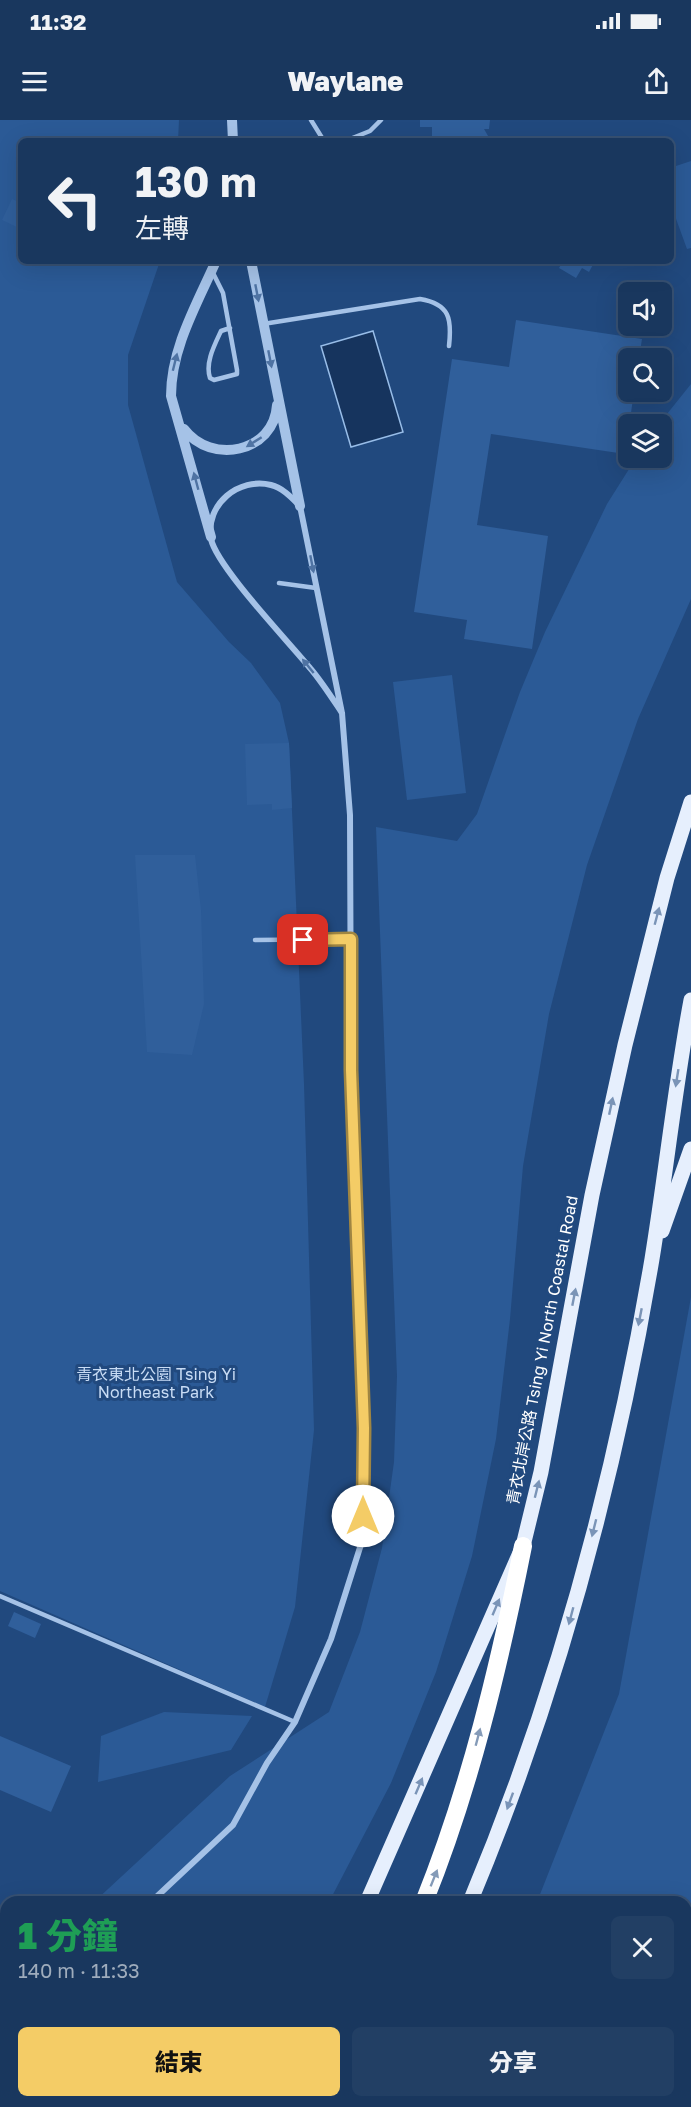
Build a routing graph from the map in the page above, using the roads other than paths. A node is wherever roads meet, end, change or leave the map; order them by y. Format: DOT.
graph roads {
  1 [pos="232,120"];
  2 [pos="311,120"];
  3 [pos="381,120"];
  4 [pos="233,138"];
  5 [pos="322,138"];
  6 [pos="352,138"];
  7 [pos="252,264"];
  8 [pos="214,266"];
  9 [pos="264,324"];
  10 [pos="230,328"];
  11 [pos="449,346"];
  12 [pos="277,393"];
  13 [pos="179,419"];
  14 [pos="300,506"];
  15 [pos="211,537"];
  16 [pos="279,583"];
  17 [pos="316,588"];
  18 [pos="342,713"];
  19 [pos="691,802"];
  20 [pos="351,939"];
  21 [pos="255,940"];
  22 [pos="691,1000"];
  23 [pos="691,1149"];
  24 [pos="652,1259"];
  25 [pos="523,1546"];
  26 [pos="0,1596"];
  27 [pos="295,1722"];
  28 [pos="157,1896"];
  29 [pos="370,1896"];
  30 [pos="426,1896"];
  31 [pos="472,1896"];
  1 -- 4 [label="street"];
  2 -- 5 [label="lane"];
  3 -- 6 [label="lane"];
  7 -- 9 [label="street, one-way"];
  8 -- 10 [label="lane"];
  13 -- 8 [label="street, one-way"];
  9 -- 11 [label="lane"];
  9 -- 12 [label="street, one-way"];
  10 -- 10 [label="lane"];
  12 -- 13 [label="street, one-way"];
  12 -- 14 [label="street"];
  15 -- 13 [label="street, one-way"];
  14 -- 15 [label="street"];
  14 -- 17 [label="street, one-way"];
  18 -- 15 [label="street, one-way"];
  16 -- 17 [label="lane"];
  17 -- 18 [label="street"];
  18 -- 20 [label="street"];
  25 -- 19 [label="main road, 青衣北岸公路 Tsing Yi North Coastal Road, one-way"];
  20 -- 21 [label="lane"];
  20 -- 27 [label="street"];
  22 -- 24 [label="main road, one-way"];
  23 -- 24 [label="main road"];
  24 -- 31 [label="main road, one-way"];
  29 -- 25 [label="main road, one-way"];
  30 -- 25 [label="highway, 青衣北岸公路 Tsing Yi North Coastal Road, one-way"];
  26 -- 27 [label="lane"];
  27 -- 28 [label="street"];
}
